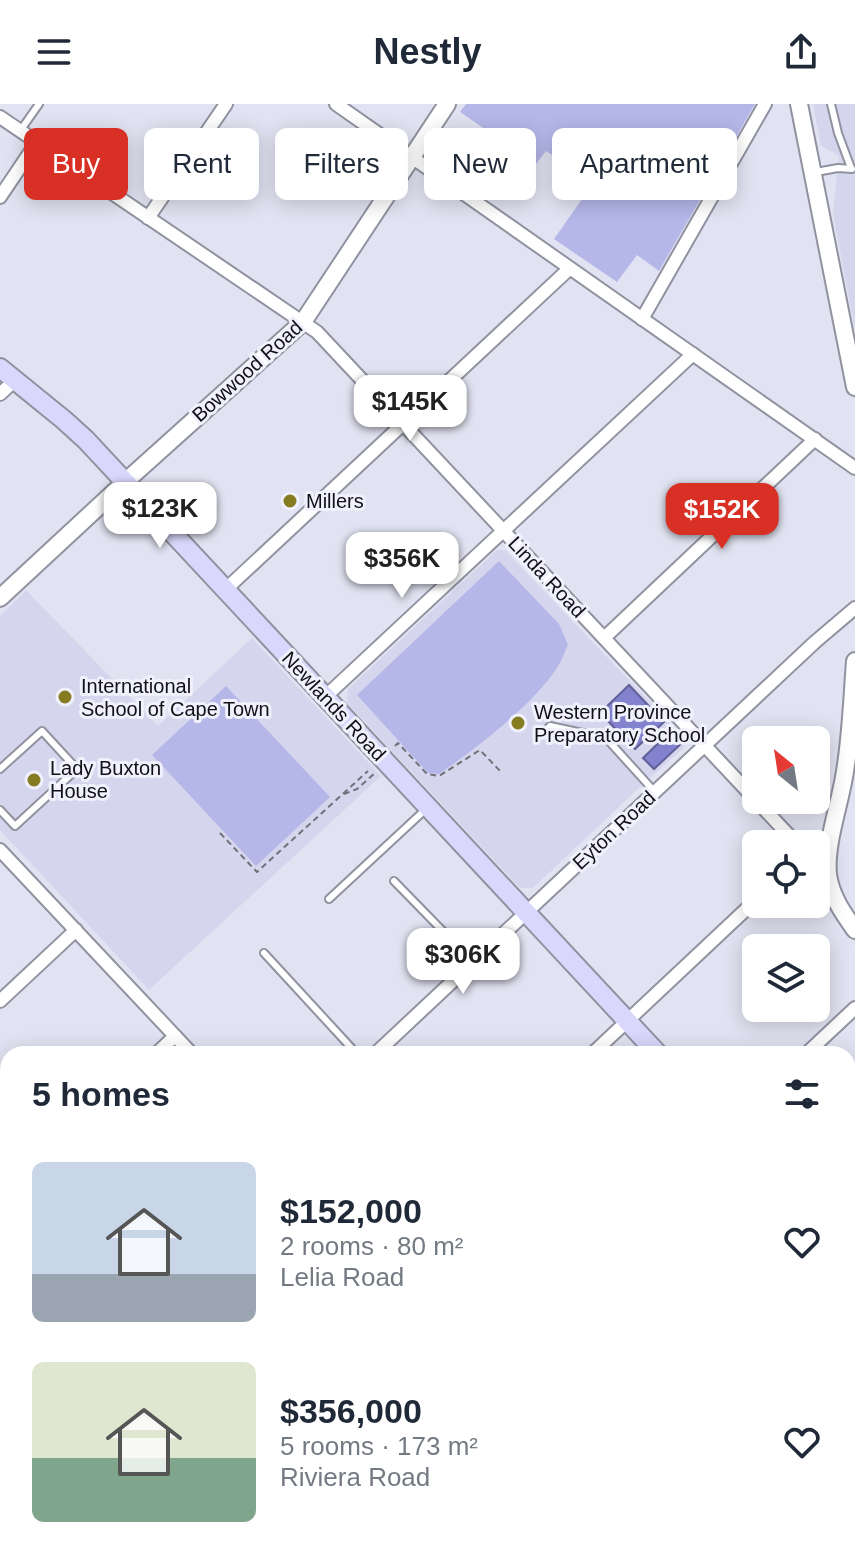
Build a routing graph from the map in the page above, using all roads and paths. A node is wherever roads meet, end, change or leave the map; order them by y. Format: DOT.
graph roads {
  1 [pos="39,104"];
  2 [pos="226,104"];
  3 [pos="336,104"];
  4 [pos="447,104"];
  5 [pos="765,104"];
  6 [pos="799,104"];
  7 [pos="831,104"];
  8 [pos="0,117"];
  9 [pos="20,131"];
  10 [pos="24,134"];
  11 [pos="412,157"];
  12 [pos="24,161"];
  13 [pos="853,169"];
  14 [pos="813,173"];
  15 [pos="0,197"];
  16 [pos="122,200"];
  17 [pos="148,218"];
  18 [pos="569,269"];
  19 [pos="642,319"];
  20 [pos="303,322"];
  21 [pos="693,354"];
  22 [pos="7,374"];
  23 [pos="855,387"];
  24 [pos="0,394"];
  25 [pos="404,424"];
  26 [pos="815,439"];
  27 [pos="855,468"];
  28 [pos="125,482"];
  29 [pos="504,530"];
  30 [pos="225,590"];
  31 [pos="0,598"];
  32 [pos="855,608"];
  33 [pos="604,638"];
  34 [pos="855,661"];
  35 [pos="325,697"];
  36 [pos="547,729"];
  37 [pos="705,745"];
  38 [pos="395,746"];
  39 [pos="0,769"];
  40 [pos="378,770"];
  41 [pos="368,771"];
  42 [pos="502,773"];
  43 [pos="656,792"];
  44 [pos="339,795"];
  45 [pos="428,807"];
  46 [pos="0,810"];
  47 [pos="784,830"];
  48 [pos="828,830"];
  49 [pos="220,833"];
  50 [pos="0,850"];
  51 [pos="394,881"];
  52 [pos="830,884"];
  53 [pos="329,899"];
  54 [pos="526,912"];
  55 [pos="742,913"];
  56 [pos="76,930"];
  57 [pos="855,930"];
  58 [pos="264,953"];
  59 [pos="473,962"];
  60 [pos="0,1001"];
  61 [pos="855,1008"];
  62 [pos="627,1021"];
  63 [pos="175,1036"];
  64 [pos="164,1046"];
  65 [pos="184,1046"];
  66 [pos="350,1046"];
  67 [pos="384,1046"];
  68 [pos="600,1046"];
  69 [pos="650,1046"];
  70 [pos="815,1046"];
  1 -- 9 [label="lane"];
  2 -- 17 [label="street"];
  3 -- 11 [label="street"];
  4 -- 11 [label="street, Bowwood Road"];
  5 -- 19 [label="street"];
  6 -- 14 [label="street"];
  7 -- 13 [label="lane"];
  8 -- 9 [label="street, Linda Road"];
  9 -- 10 [label="street, Linda Road"];
  11 -- 18 [label="street"];
  11 -- 20 [label="street, Bowwood Road"];
  12 -- 15 [label="street"];
  13 -- 14 [label="lane"];
  14 -- 23 [label="street"];
  16 -- 17 [label="street, Linda Road"];
  17 -- 20 [label="street, Linda Road"];
  18 -- 19 [label="street"];
  18 -- 25 [label="street"];
  19 -- 21 [label="street"];
  20 -- 25 [label="street, Linda Road"];
  20 -- 28 [label="street, Bowwood Road"];
  21 -- 26 [label="street"];
  21 -- 29 [label="street"];
  22 -- 24 [label="street"];
  22 -- 28 [label="main road, Newlands Road"];
  25 -- 29 [label="street, Linda Road"];
  25 -- 30 [label="street"];
  26 -- 27 [label="street"];
  26 -- 33 [label="street"];
  28 -- 30 [label="main road, Newlands Road"];
  28 -- 31 [label="street, Bowwood Road"];
  29 -- 33 [label="street, Linda Road"];
  29 -- 35 [label="street"];
  30 -- 35 [label="main road, Newlands Road"];
  32 -- 37 [label="street, Eyton Road"];
  33 -- 37 [label="street, Linda Road"];
  34 -- 48 [label="street"];
  35 -- 45 [label="main road, Newlands Road"];
  36 -- 43 [label="lane"];
  37 -- 43 [label="street, Eyton Road"];
  37 -- 47 [label="street, Linda Road"];
  38 -- 42 [label="path"];
  39 -- 46 [label="lane"];
  40 -- 44 [label="path"];
  41 -- 44 [label="path"];
  43 -- 54 [label="street, Eyton Road"];
  44 -- 49 [label="path"];
  45 -- 53 [label="lane"];
  45 -- 54 [label="main road, Newlands Road"];
  50 -- 56 [label="street"];
  51 -- 59 [label="lane"];
  52 -- 57 [label="street"];
  54 -- 59 [label="street, Eyton Road"];
  54 -- 62 [label="main road, Newlands Road"];
  55 -- 62 [label="street"];
  56 -- 60 [label="street"];
  56 -- 63 [label="street"];
  58 -- 66 [label="lane"];
  59 -- 67 [label="street, Eyton Road"];
  61 -- 70 [label="street"];
  62 -- 68 [label="street"];
  62 -- 69 [label="main road, Newlands Road"];
  63 -- 64 [label="street"];
  63 -- 65 [label="street"];
}
